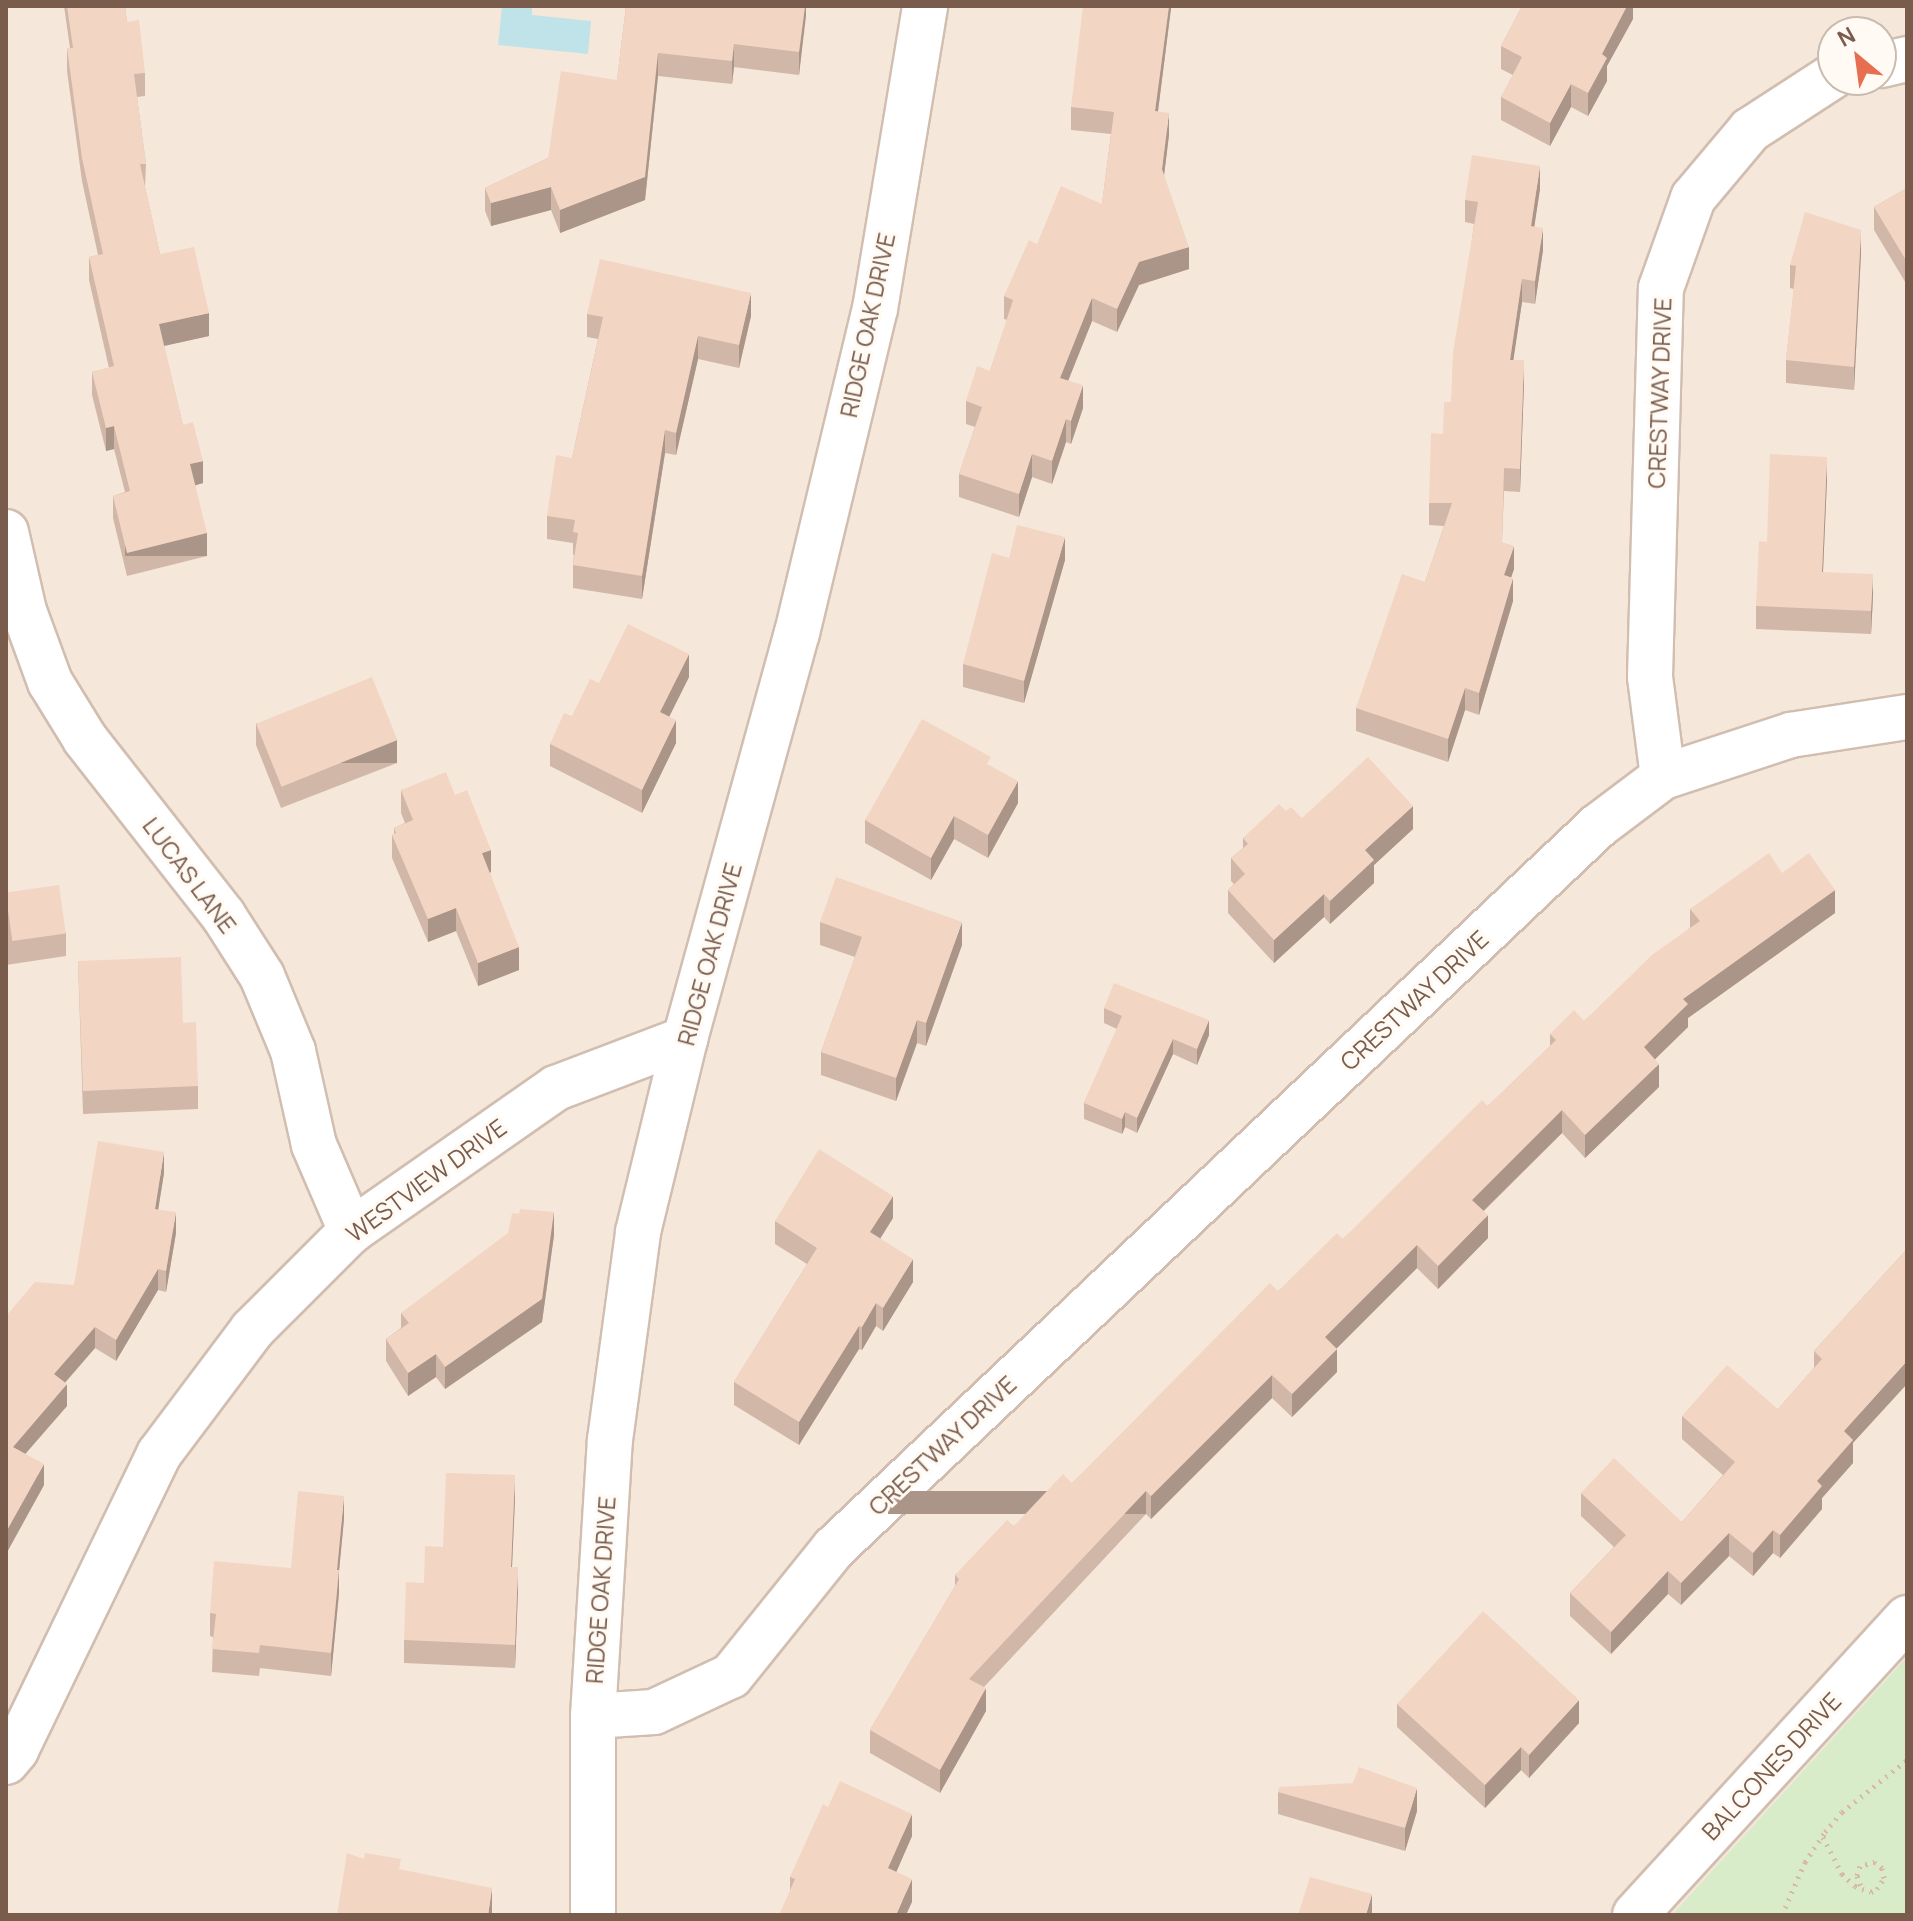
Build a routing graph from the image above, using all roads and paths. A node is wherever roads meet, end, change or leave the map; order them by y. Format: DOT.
graph roads {
  1 [pos="925,6"];
  2 [pos="1817,86"];
  3 [pos="6,532"];
  4 [pos="1907,717"];
  5 [pos="1663,777"];
  6 [pos="685,1039"];
  7 [pos="351,1231"];
  8 [pos="1907,1618"];
  9 [pos="593,1716"];
  10 [pos="1907,1760"];
  11 [pos="6,1762"];
  12 [pos="1823,1836"];
  13 [pos="1862,1889"];
  14 [pos="593,1915"];
  15 [pos="1635,1915"];
  16 [pos="1782,1915"];
  1 -- 6 [label="street, RIDGE OAK DRIVE"];
  2 -- 5 [label="street, CRESTWAY DRIVE"];
  3 -- 7 [label="street, LUCAS LANE"];
  4 -- 5 [label="street"];
  5 -- 9 [label="street, CRESTWAY DRIVE"];
  6 -- 7 [label="street, WESTVIEW DRIVE"];
  6 -- 9 [label="street, RIDGE OAK DRIVE"];
  7 -- 11 [label="street, WESTVIEW DRIVE"];
  8 -- 15 [label="street, BALCONES DRIVE"];
  9 -- 14 [label="street, RIDGE OAK DRIVE"];
  10 -- 12 [label="path"];
  12 -- 13 [label="path"];
  12 -- 16 [label="path"];
  13 -- 13 [label="path"];
}
